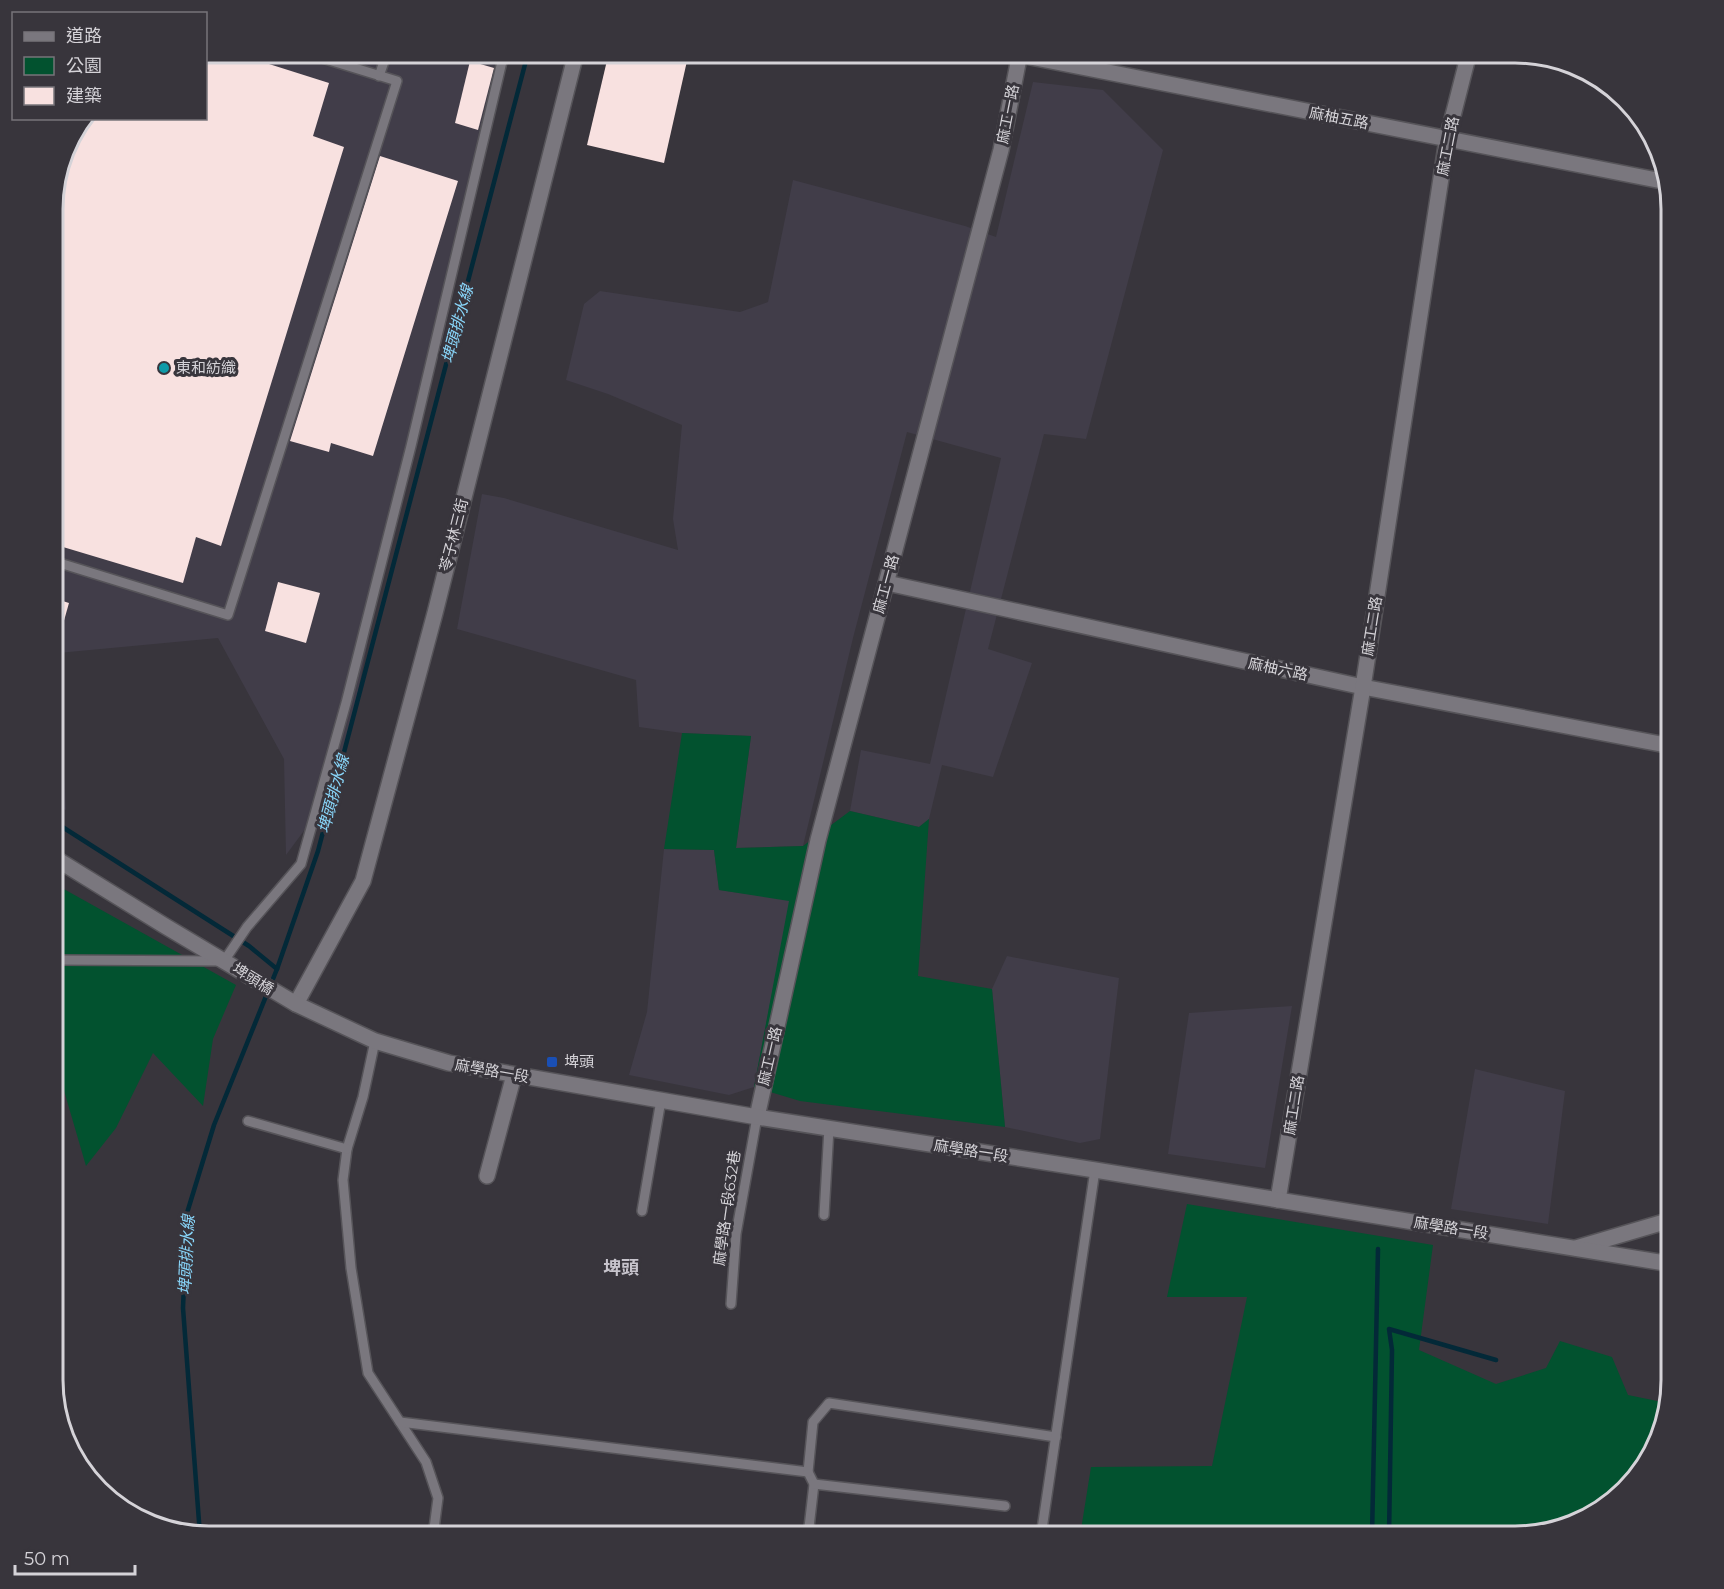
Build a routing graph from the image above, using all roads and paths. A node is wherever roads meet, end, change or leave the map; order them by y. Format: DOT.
graph roads {
  1 [pos="339,63"];
  2 [pos="383,63"];
  3 [pos="501,63"];
  4 [pos="573,63"];
  5 [pos="1015,63"];
  6 [pos="1067,63"];
  7 [pos="1466,63"];
  8 [pos="379,76"];
  9 [pos="1447,139"];
  10 [pos="1658,180"];
  11 [pos="63,564"];
  12 [pos="887,582"];
  13 [pos="1363,687"];
  14 [pos="1661,744"];
  15 [pos="63,863"];
  16 [pos="63,960"];
  17 [pos="224,961"];
  18 [pos="289,1000"];
  19 [pos="375,1041"];
  20 [pos="514,1075"];
  21 [pos="661,1101"];
  22 [pos="756,1117"];
  23 [pos="248,1121"];
  24 [pos="829,1128"];
  25 [pos="346,1149"];
  26 [pos="1095,1170"];
  27 [pos="487,1176"];
  28 [pos="1278,1200"];
  29 [pos="642,1211"];
  30 [pos="824,1215"];
  31 [pos="1661,1224"];
  32 [pos="1576,1248"];
  33 [pos="1661,1262"];
  34 [pos="731,1304"];
  35 [pos="400,1422"];
  36 [pos="1056,1437"];
  37 [pos="808,1472"];
  38 [pos="814,1484"];
  39 [pos="1005,1506"];
  40 [pos="434,1526"];
  41 [pos="809,1526"];
  42 [pos="1043,1526"];
  1 -- 8 [label="lane"];
  2 -- 8 [label="lane"];
  3 -- 17 [label="lane"];
  4 -- 18 [label="street, 苓子林三街"];
  5 -- 12 [label="street, 麻工一路"];
  6 -- 9 [label="street, 麻柚五路"];
  7 -- 9 [label="street, 麻工二路"];
  8 -- 11 [label="lane"];
  9 -- 10 [label="street, 麻柚五路"];
  9 -- 13 [label="street, 麻工二路"];
  12 -- 13 [label="street, 麻柚六路"];
  12 -- 22 [label="street, 麻工一路"];
  13 -- 14 [label="street, 麻柚六路"];
  13 -- 28 [label="street, 麻工二路"];
  15 -- 17 [label="street"];
  16 -- 17 [label="lane"];
  17 -- 18 [label="street, 埤頭橋"];
  18 -- 19 [label="street, 麻學路一段"];
  19 -- 20 [label="street, 麻學路一段"];
  19 -- 25 [label="lane"];
  20 -- 21 [label="street, 麻學路一段"];
  20 -- 27 [label="street"];
  21 -- 22 [label="street, 麻學路一段"];
  21 -- 29 [label="lane"];
  22 -- 24 [label="street, 麻學路一段"];
  22 -- 34 [label="lane, 麻學路一段632巷"];
  23 -- 25 [label="lane"];
  24 -- 26 [label="street, 麻學路一段"];
  24 -- 30 [label="lane"];
  25 -- 35 [label="lane"];
  26 -- 28 [label="street, 麻學路一段"];
  26 -- 36 [label="lane"];
  28 -- 32 [label="street, 麻學路一段"];
  31 -- 32 [label="street"];
  32 -- 33 [label="street, 麻學路一段"];
  35 -- 37 [label="lane"];
  35 -- 40 [label="lane"];
  36 -- 37 [label="lane"];
  36 -- 42 [label="lane"];
  37 -- 38 [label="lane"];
  38 -- 39 [label="lane"];
  38 -- 41 [label="lane"];
}
